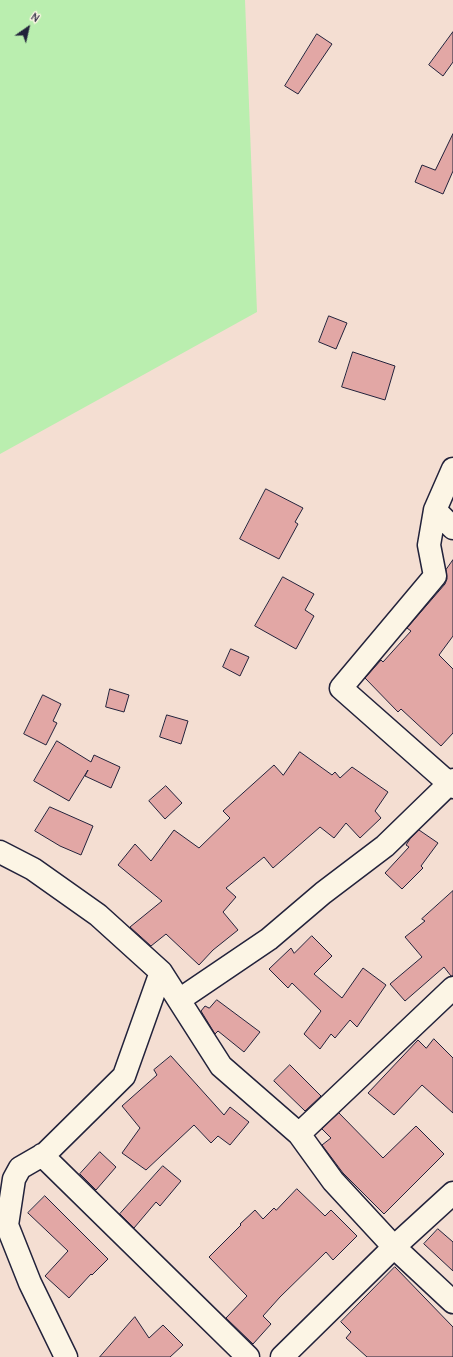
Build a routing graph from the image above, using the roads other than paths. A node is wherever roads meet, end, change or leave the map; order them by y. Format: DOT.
graph roads {
  1 [pos="453,469"];
  2 [pos="435,510"];
  3 [pos="453,528"];
  4 [pos="452,783"];
  5 [pos="0,852"];
  6 [pos="162,972"];
  7 [pos="449,999"];
  8 [pos="180,1000"];
  9 [pos="299,1134"];
  10 [pos="42,1155"];
  11 [pos="453,1193"];
  12 [pos="394,1247"];
  13 [pos="453,1302"];
  14 [pos="66,1357"];
  15 [pos="248,1357"];
  16 [pos="282,1357"];
  1 -- 2 [label="street"];
  2 -- 3 [label="street"];
  2 -- 4 [label="street"];
  4 -- 8 [label="street"];
  5 -- 6 [label="street"];
  6 -- 8 [label="street"];
  6 -- 10 [label="street"];
  7 -- 9 [label="street"];
  8 -- 9 [label="street"];
  9 -- 12 [label="street"];
  10 -- 14 [label="street"];
  10 -- 15 [label="street"];
  11 -- 12 [label="street"];
  12 -- 13 [label="street"];
  12 -- 16 [label="street"];
}
